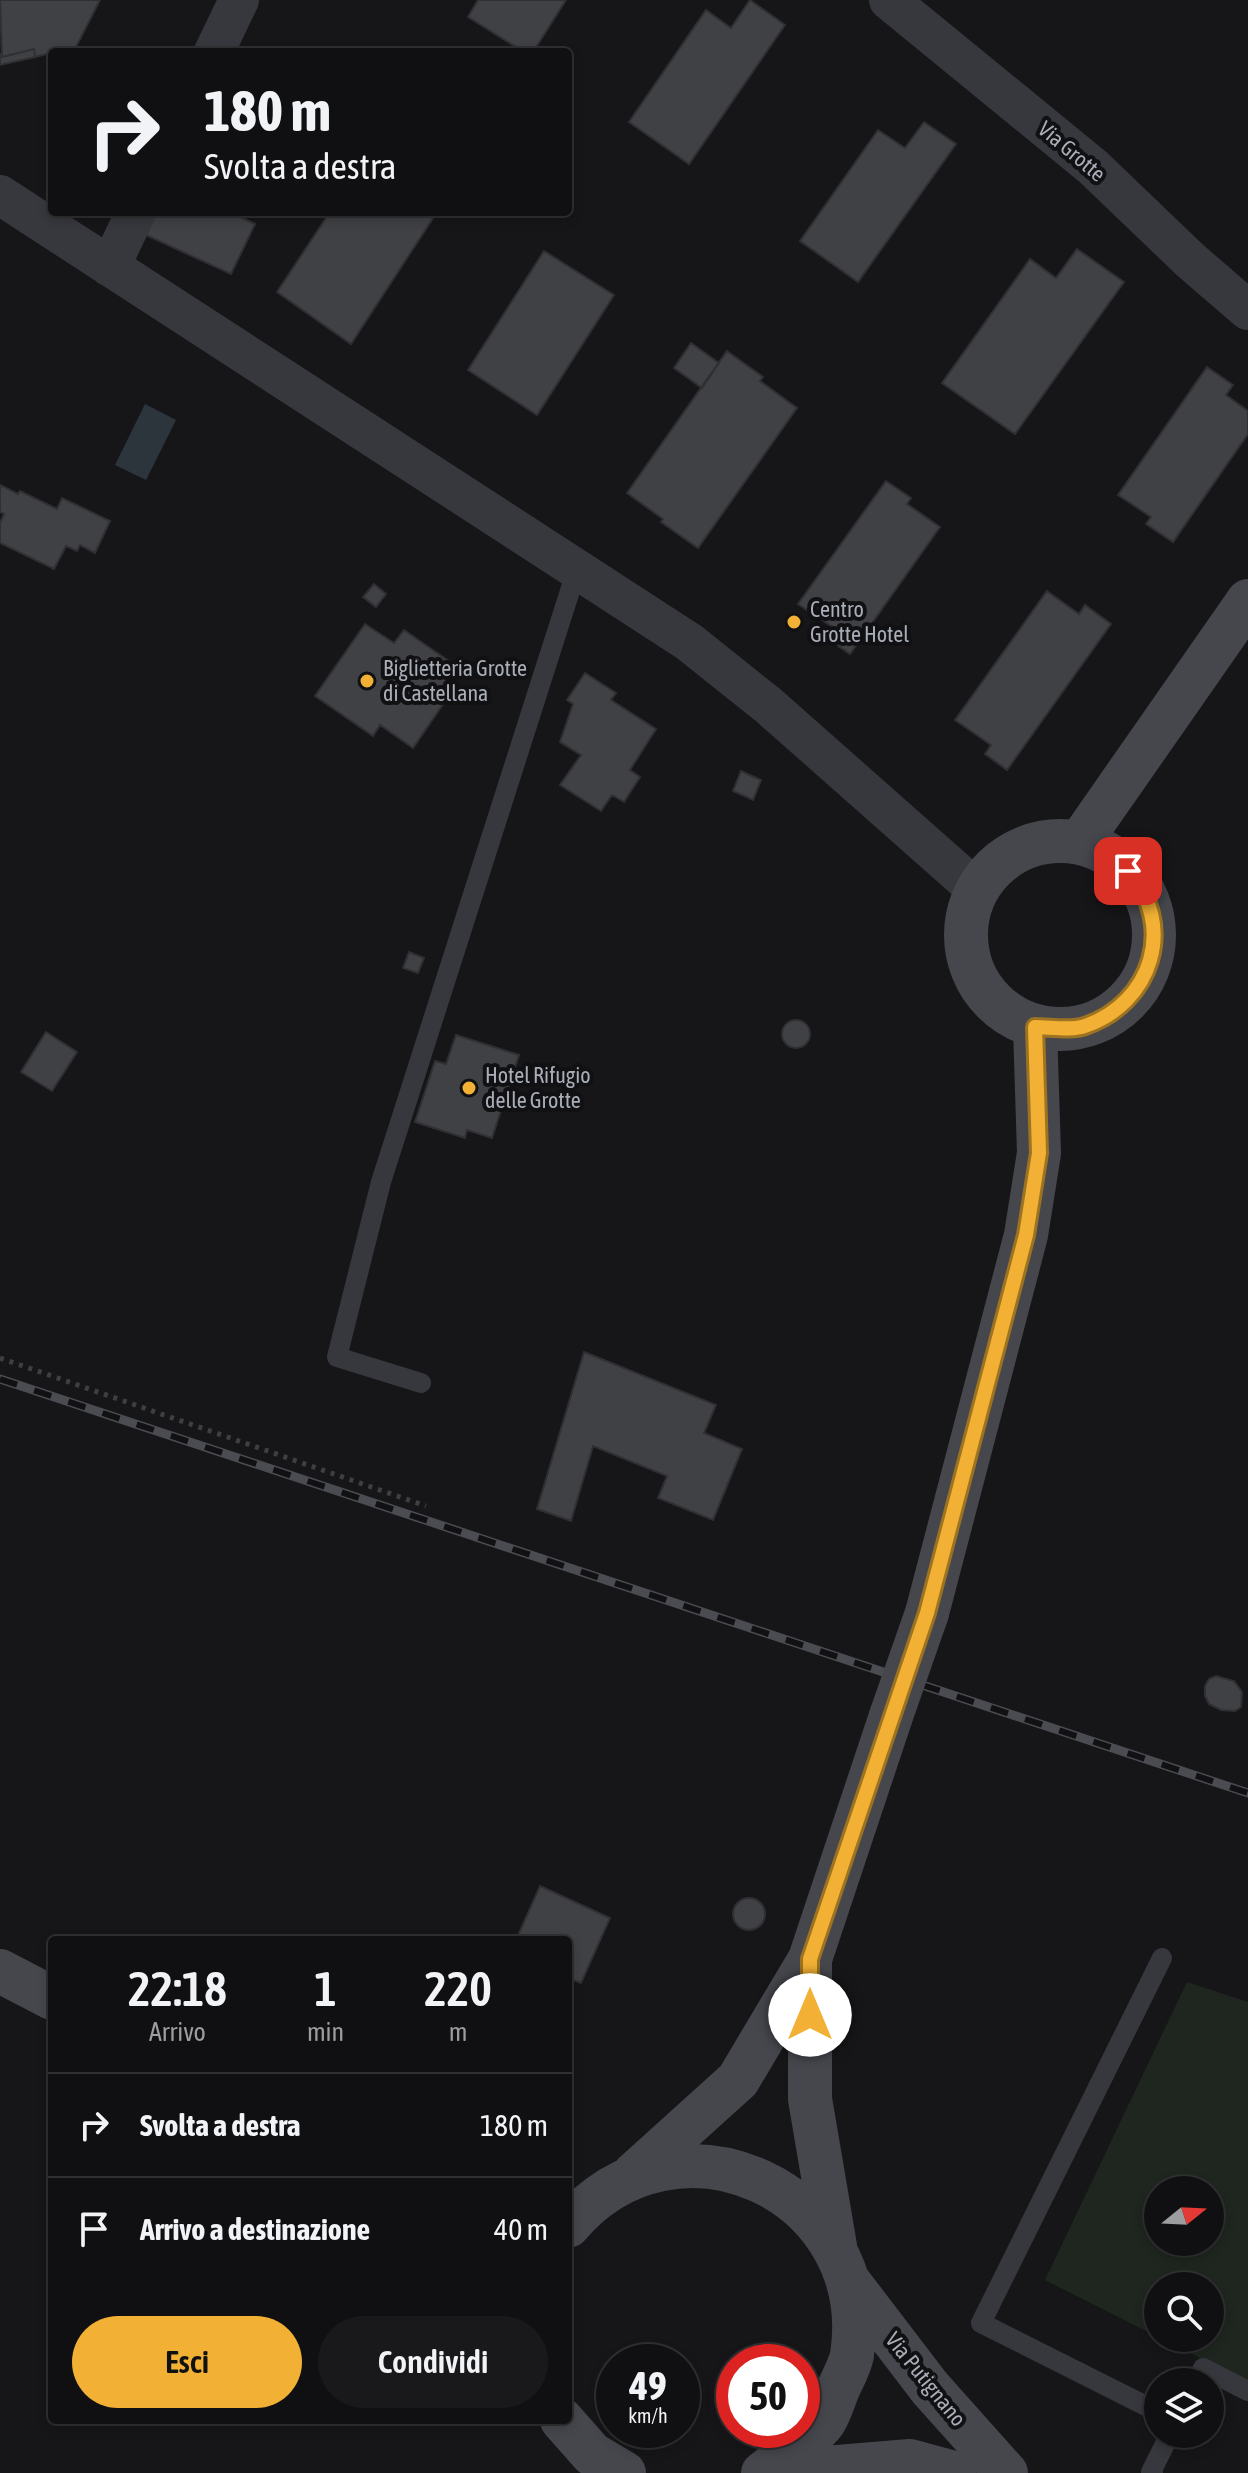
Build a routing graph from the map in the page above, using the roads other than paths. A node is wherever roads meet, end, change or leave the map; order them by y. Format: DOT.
graph roads {
  1 [pos="239,0"];
  2 [pos="889,0"];
  3 [pos="216,48"];
  4 [pos="0,195"];
  5 [pos="134,216"];
  6 [pos="110,267"];
  7 [pos="1248,310"];
  8 [pos="577,569"];
  9 [pos="1248,601"];
  10 [pos="1080,842"];
  11 [pos="976,889"];
  12 [pos="1035,1027"];
  13 [pos="421,1383"];
  14 [pos="1162,1958"];
  15 [pos="810,1959"];
  16 [pos="0,1971"];
  17 [pos="48,1996"];
  18 [pos="626,2179"];
  19 [pos="572,2185"];
  20 [pos="572,2221"];
  21 [pos="842,2267"];
  22 [pos="1224,2379"];
  23 [pos="1248,2391"];
  24 [pos="1144,2405"];
  25 [pos="561,2424"];
  26 [pos="564,2424"];
  27 [pos="1163,2448"];
  28 [pos="575,2473"];
  29 [pos="624,2473"];
  30 [pos="764,2473"];
  31 [pos="954,2473"];
  32 [pos="1006,2473"];
  33 [pos="1153,2473"];
  1 -- 3 [label="street"];
  2 -- 7 [label="street, Via Grotte"];
  4 -- 6 [label="street"];
  5 -- 6 [label="street"];
  6 -- 8 [label="street"];
  8 -- 11 [label="street"];
  8 -- 13 [label="lane"];
  9 -- 10 [label="main road"];
  10 -- 11 [label="main road"];
  10 -- 12 [label="main road"];
  11 -- 12 [label="main road"];
  12 -- 15 [label="main road, bridge"];
  14 -- 24 [label="lane"];
  15 -- 18 [label="main road"];
  15 -- 21 [label="main road"];
  16 -- 17 [label="main road"];
  18 -- 19 [label="main road, Via Putignano"];
  18 -- 20 [label="main road, Via Putignano"];
  18 -- 21 [label="main road, Via Putignano"];
  21 -- 30 [label="main road, Via Putignano"];
  21 -- 32 [label="main road, Via Putignano"];
  22 -- 23 [label="lane"];
  25 -- 28 [label="main road"];
  26 -- 29 [label="main road"];
  27 -- 33 [label="lane"];
  30 -- 31 [label="main road, Via Putignano"];
}
